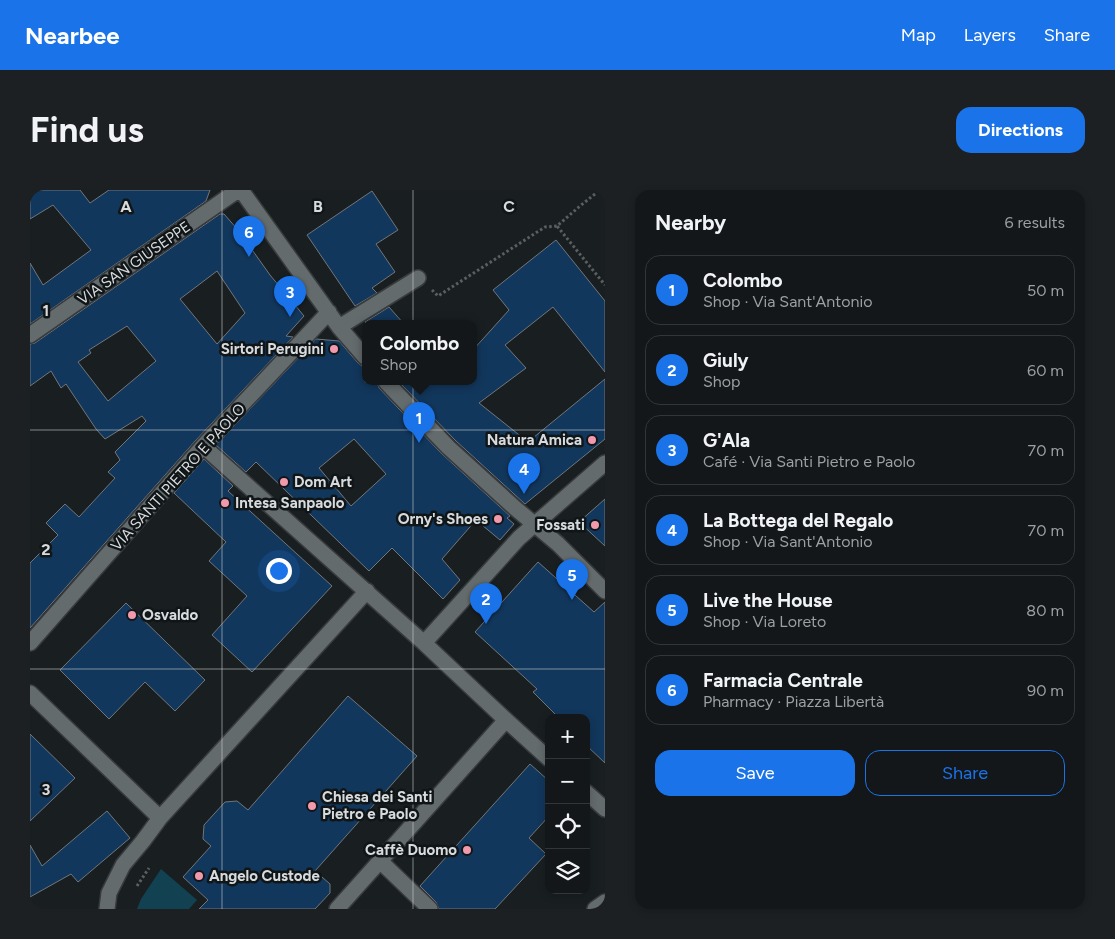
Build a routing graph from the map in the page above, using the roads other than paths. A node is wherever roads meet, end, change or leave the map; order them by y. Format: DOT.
graph roads {
  1 [pos="239,190"];
  2 [pos="418,278"];
  3 [pos="328,312"];
  4 [pos="339,327"];
  5 [pos="30,335"];
  6 [pos="362,354"];
  7 [pos="389,385"];
  8 [pos="203,446"];
  9 [pos="605,463"];
  10 [pos="534,524"];
  11 [pos="605,590"];
  12 [pos="367,591"];
  13 [pos="30,643"];
  14 [pos="424,643"];
  15 [pos="30,693"];
  16 [pos="506,720"];
  17 [pos="545,754"];
  18 [pos="590,796"];
  19 [pos="605,809"];
  20 [pos="160,818"];
  21 [pos="380,861"];
  22 [pos="605,902"];
  23 [pos="107,909"];
  24 [pos="337,909"];
  25 [pos="430,909"];
  26 [pos="595,909"];
  1 -- 3 [label="street"];
  1 -- 5 [label="street, VIA SAN GIUSEPPE"];
  2 -- 4 [label="street"];
  3 -- 4 [label="street"];
  3 -- 8 [label="street, VIA SANTI PIETRO E PAOLO"];
  4 -- 6 [label="street"];
  7 -- 10 [label="street"];
  8 -- 12 [label="street"];
  8 -- 13 [label="street, VIA SANTI PIETRO E PAOLO"];
  9 -- 10 [label="street"];
  10 -- 11 [label="street"];
  10 -- 14 [label="street"];
  12 -- 14 [label="street"];
  12 -- 20 [label="street"];
  14 -- 16 [label="street"];
  15 -- 20 [label="street"];
  16 -- 17 [label="street"];
  16 -- 21 [label="street"];
  18 -- 19 [label="street"];
  20 -- 23 [label="street"];
  21 -- 24 [label="street"];
  21 -- 25 [label="street"];
  22 -- 26 [label="street"];
}
